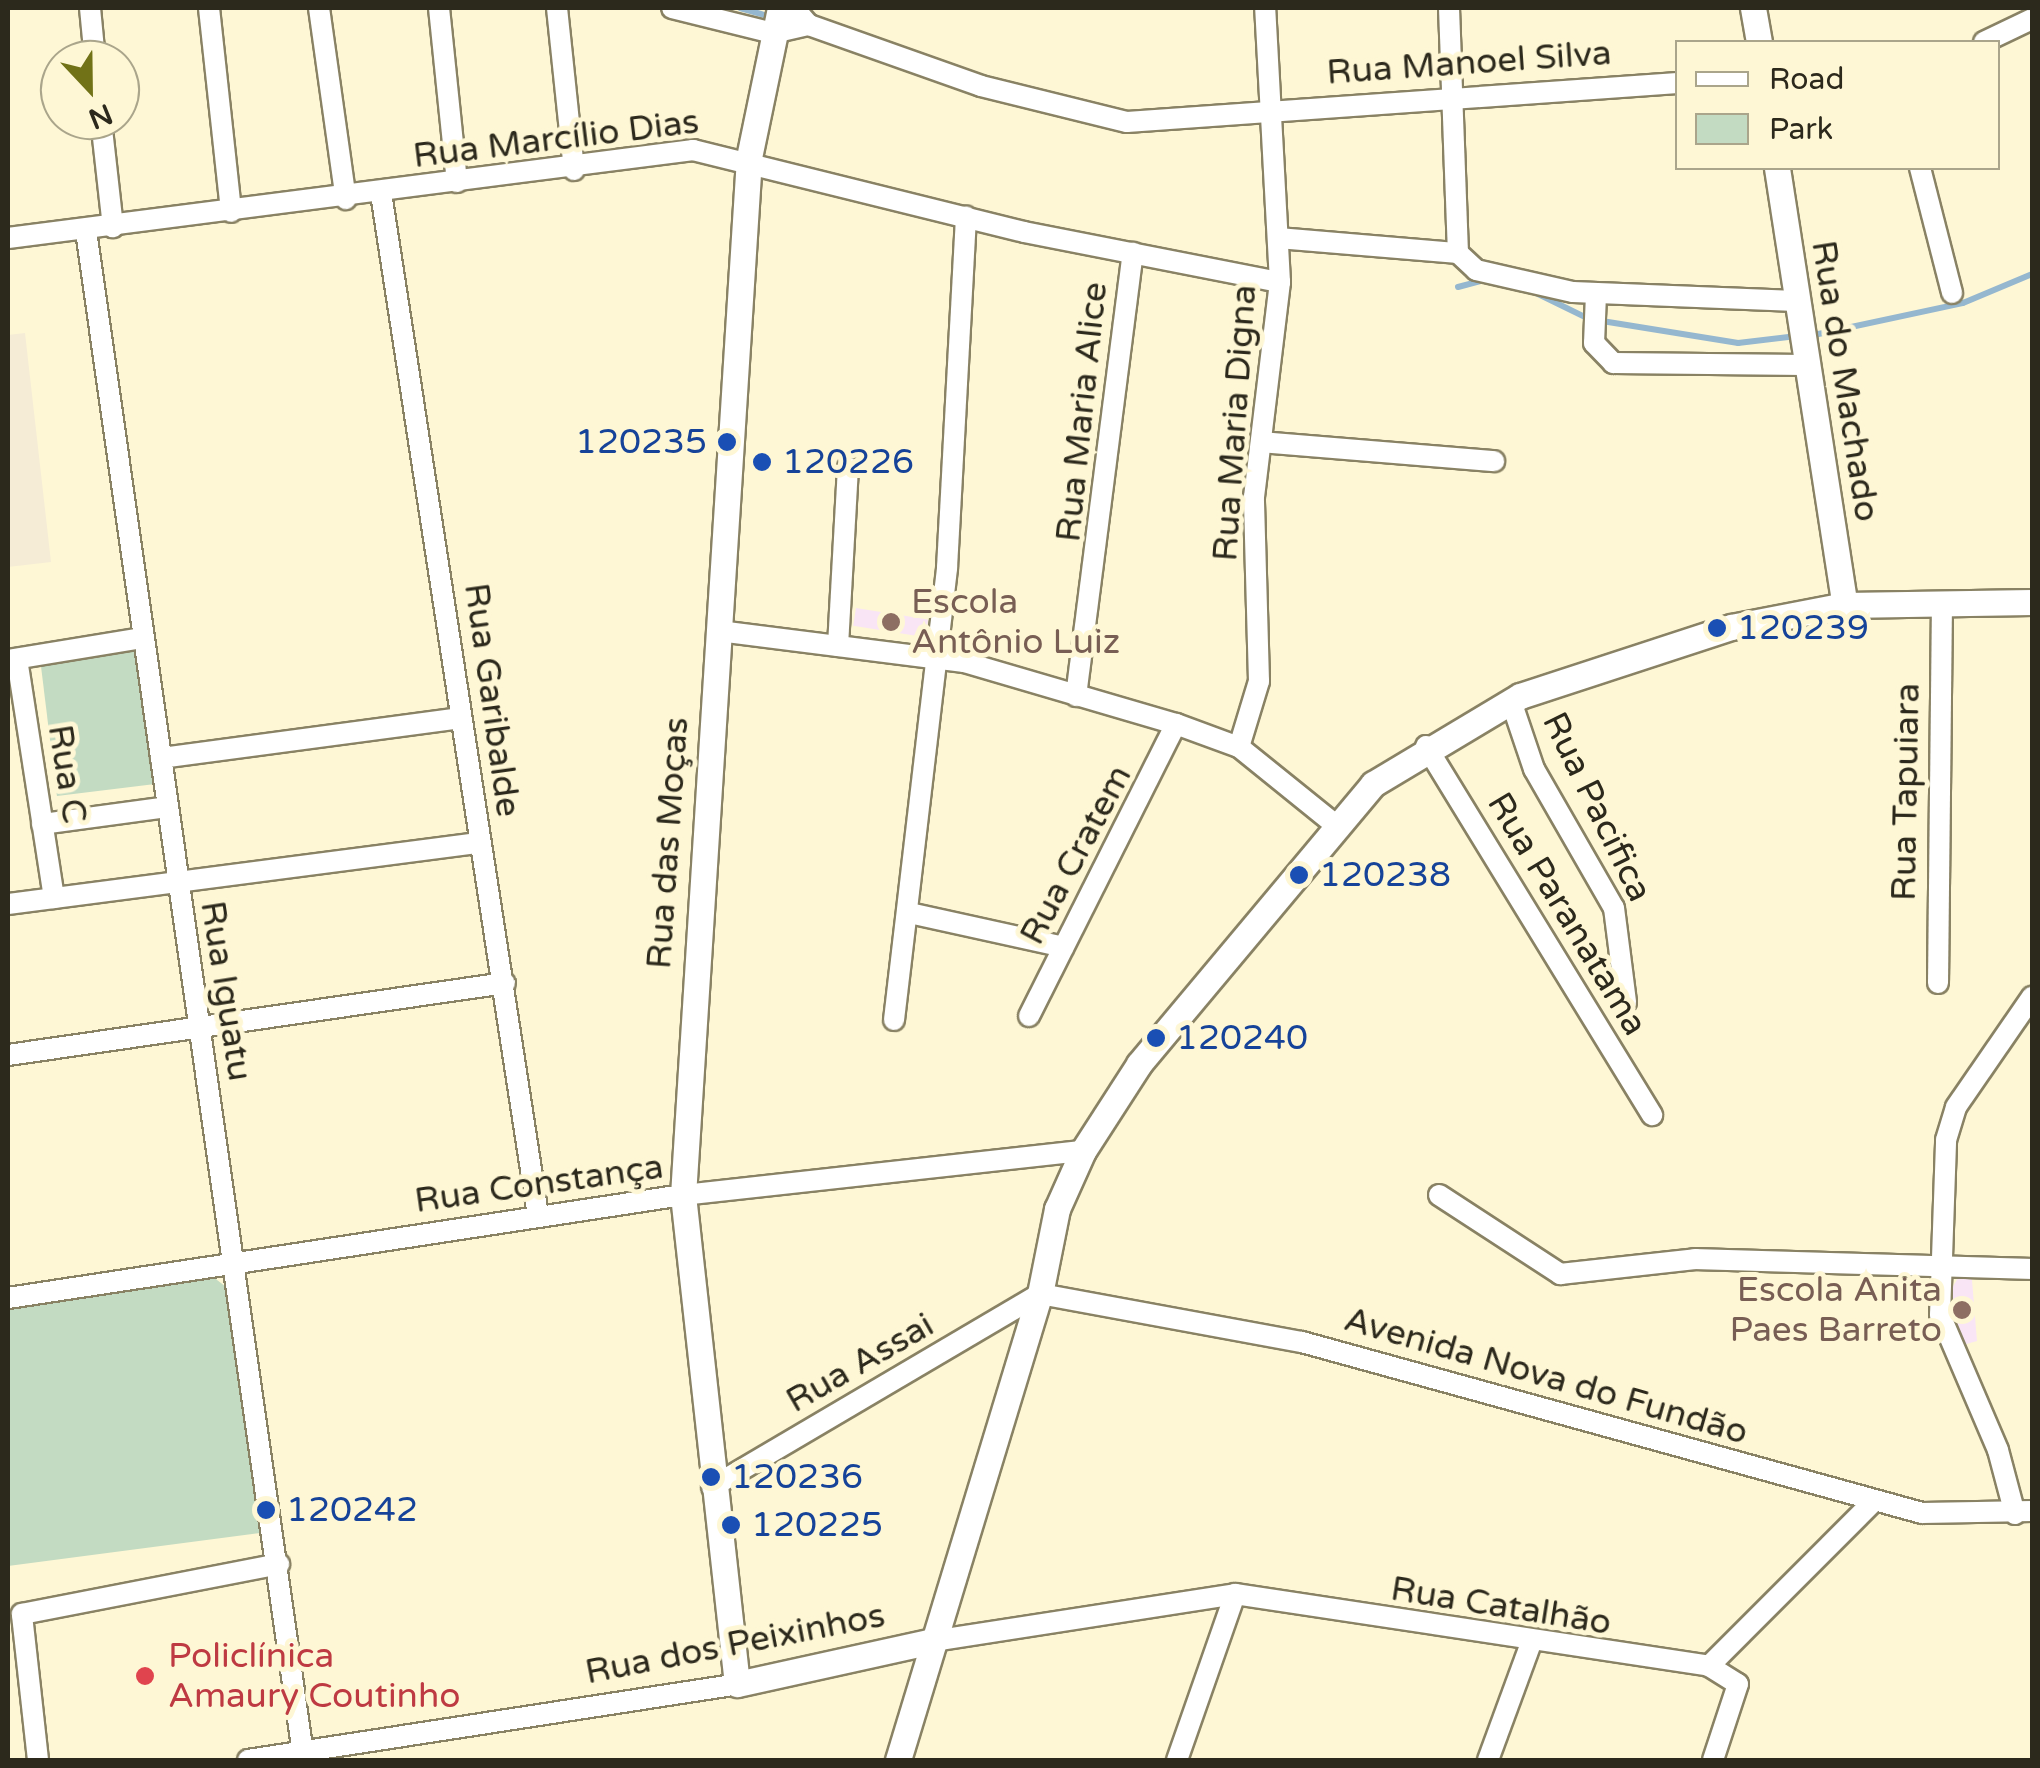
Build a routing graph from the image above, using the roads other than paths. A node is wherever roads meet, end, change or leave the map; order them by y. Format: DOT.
graph roads {
  1 [pos="90,8"];
  2 [pos="208,8"];
  3 [pos="319,8"];
  4 [pos="439,8"];
  5 [pos="557,8"];
  6 [pos="672,8"];
  7 [pos="794,8"];
  8 [pos="1265,8"];
  9 [pos="1449,8"];
  10 [pos="1753,8"];
  11 [pos="2032,19"];
  12 [pos="777,20"];
  13 [pos="809,26"];
  14 [pos="93,40"];
  15 [pos="1759,40"];
  16 [pos="1988,40"];
  17 [pos="1675,83"];
  18 [pos="1454,94"];
  19 [pos="1265,110"];
  20 [pos="103,140"];
  21 [pos="749,158"];
  22 [pos="574,170"];
  23 [pos="1777,170"];
  24 [pos="1921,170"];
  25 [pos="456,182"];
  26 [pos="381,193"];
  27 [pos="346,200"];
  28 [pos="232,212"];
  29 [pos="966,218"];
  30 [pos="112,227"];
  31 [pos="86,231"];
  32 [pos="8,238"];
  33 [pos="1278,238"];
  34 [pos="1133,252"];
  35 [pos="1458,253"];
  36 [pos="1280,282"];
  37 [pos="1952,293"];
  38 [pos="1596,294"];
  39 [pos="1797,309"];
  40 [pos="1803,358"];
  41 [pos="1261,442"];
  42 [pos="1494,461"];
  43 [pos="848,468"];
  44 [pos="1942,602"];
  45 [pos="2032,602"];
  46 [pos="1845,605"];
  47 [pos="719,631"];
  48 [pos="142,638"];
  49 [pos="838,646"];
  50 [pos="938,658"];
  51 [pos="12,659"];
  52 [pos="1076,696"];
  53 [pos="1511,701"];
  54 [pos="460,718"];
  55 [pos="1176,724"];
  56 [pos="1426,746"];
  57 [pos="1239,747"];
  58 [pos="161,758"];
  59 [pos="168,807"];
  60 [pos="42,824"];
  61 [pos="1338,826"];
  62 [pos="480,843"];
  63 [pos="176,882"];
  64 [pos="54,898"];
  65 [pos="8,904"];
  66 [pos="909,913"];
  67 [pos="1063,947"];
  68 [pos="506,983"];
  69 [pos="1938,984"];
  70 [pos="2032,997"];
  71 [pos="1626,1002"];
  72 [pos="1029,1016"];
  73 [pos="894,1020"];
  74 [pos="202,1030"];
  75 [pos="8,1055"];
  76 [pos="1652,1115"];
  77 [pos="1083,1151"];
  78 [pos="682,1195"];
  79 [pos="1439,1195"];
  80 [pos="538,1216"];
  81 [pos="236,1264"];
  82 [pos="1946,1267"];
  83 [pos="2032,1269"];
  84 [pos="1040,1294"];
  85 [pos="8,1298"];
  86 [pos="712,1487"];
  87 [pos="1874,1501"];
  88 [pos="2024,1512"];
  89 [pos="279,1564"];
  90 [pos="1234,1594"];
  91 [pos="933,1640"];
  92 [pos="1530,1646"];
  93 [pos="1710,1666"];
  94 [pos="737,1684"];
  95 [pos="304,1756"];
  96 [pos="38,1760"];
  97 [pos="248,1760"];
  98 [pos="898,1760"];
  99 [pos="1177,1760"];
  100 [pos="1488,1760"];
  101 [pos="1714,1760"];
  1 -- 14 [label="street"];
  2 -- 28 [label="street"];
  3 -- 27 [label="street"];
  4 -- 25 [label="street"];
  5 -- 22 [label="street"];
  6 -- 12 [label="street"];
  7 -- 13 [label="street"];
  8 -- 19 [label="street, Rua Maria Digna"];
  9 -- 18 [label="street"];
  10 -- 15 [label="street"];
  11 -- 16 [label="street"];
  12 -- 13 [label="street"];
  12 -- 21 [label="street, Rua das Moças"];
  13 -- 19 [label="street, Rua Manoel Silva"];
  17 -- 18 [label="street, Rua Manoel Silva"];
  18 -- 19 [label="street, Rua Manoel Silva"];
  18 -- 35 [label="street"];
  19 -- 33 [label="street, Rua Maria Digna"];
  20 -- 30 [label="street"];
  21 -- 22 [label="street, Rua Marcílio Dias"];
  21 -- 29 [label="street, Rua Marcílio Dias"];
  21 -- 47 [label="street, Rua das Moças"];
  22 -- 25 [label="street, Rua Marcílio Dias"];
  23 -- 39 [label="street, Rua do Machado"];
  24 -- 37 [label="street"];
  25 -- 26 [label="street, Rua Marcílio Dias"];
  26 -- 27 [label="street, Rua Marcílio Dias"];
  26 -- 54 [label="street, Rua Garibalde"];
  27 -- 28 [label="street, Rua Marcílio Dias"];
  28 -- 30 [label="street, Rua Marcílio Dias"];
  29 -- 34 [label="street, Rua Marcílio Dias"];
  29 -- 50 [label="street"];
  30 -- 31 [label="street, Rua Marcílio Dias"];
  31 -- 32 [label="street, Rua Marcílio Dias"];
  31 -- 48 [label="street, Rua Iguatu"];
  33 -- 35 [label="street"];
  33 -- 36 [label="street, Rua Maria Digna"];
  34 -- 36 [label="street, Rua Marcílio Dias"];
  34 -- 52 [label="street, Rua Maria Alice"];
  35 -- 38 [label="street"];
  36 -- 41 [label="street, Rua Maria Digna"];
  38 -- 39 [label="street"];
  38 -- 40 [label="street"];
  39 -- 40 [label="street, Rua do Machado"];
  40 -- 46 [label="street, Rua do Machado"];
  41 -- 42 [label="street"];
  41 -- 57 [label="street, Rua Maria Digna"];
  43 -- 49 [label="street"];
  44 -- 45 [label="street"];
  44 -- 46 [label="street"];
  44 -- 69 [label="street, Rua Tapuiara"];
  46 -- 53 [label="street"];
  47 -- 49 [label="street"];
  47 -- 78 [label="street, Rua das Moças"];
  48 -- 51 [label="street"];
  48 -- 58 [label="street, Rua Iguatu"];
  49 -- 50 [label="street"];
  50 -- 52 [label="street"];
  50 -- 66 [label="street"];
  51 -- 60 [label="street, Rua C"];
  52 -- 55 [label="street"];
  53 -- 56 [label="street"];
  53 -- 71 [label="street, Rua Pacifica"];
  54 -- 58 [label="street"];
  54 -- 62 [label="street, Rua Garibalde"];
  55 -- 57 [label="street"];
  55 -- 67 [label="street, Rua Cratem"];
  56 -- 61 [label="street"];
  56 -- 76 [label="street, Rua Paranatama"];
  57 -- 61 [label="street"];
  58 -- 59 [label="street, Rua Iguatu"];
  59 -- 60 [label="street"];
  59 -- 63 [label="street, Rua Iguatu"];
  60 -- 64 [label="street, Rua C"];
  61 -- 77 [label="street"];
  62 -- 63 [label="street"];
  62 -- 68 [label="street, Rua Garibalde"];
  63 -- 64 [label="street"];
  63 -- 74 [label="street, Rua Iguatu"];
  64 -- 65 [label="street"];
  66 -- 67 [label="street"];
  66 -- 73 [label="street"];
  67 -- 72 [label="street, Rua Cratem"];
  68 -- 74 [label="street"];
  68 -- 80 [label="street, Rua Garibalde"];
  70 -- 82 [label="street"];
  74 -- 75 [label="street"];
  74 -- 81 [label="street, Rua Iguatu"];
  77 -- 78 [label="street, Rua Constança"];
  77 -- 84 [label="street"];
  78 -- 80 [label="street, Rua Constança"];
  78 -- 86 [label="street, Rua das Moças"];
  79 -- 82 [label="street"];
  80 -- 81 [label="street, Rua Constança"];
  81 -- 85 [label="street, Rua Constança"];
  81 -- 89 [label="street, Rua Iguatu"];
  82 -- 83 [label="street"];
  82 -- 88 [label="street"];
  84 -- 86 [label="street, Rua Assai"];
  84 -- 87 [label="street, Avenida Nova do Fundão"];
  84 -- 91 [label="street"];
  86 -- 94 [label="street, Rua das Moças"];
  87 -- 88 [label="street, Avenida Nova do Fundão"];
  87 -- 93 [label="street"];
  89 -- 95 [label="street, Rua Iguatu"];
  89 -- 96 [label="street"];
  90 -- 91 [label="street, Rua dos Peixinhos"];
  90 -- 92 [label="street, Rua Catalhão"];
  90 -- 99 [label="street"];
  91 -- 94 [label="street, Rua dos Peixinhos"];
  91 -- 98 [label="street"];
  92 -- 93 [label="street, Rua Catalhão"];
  92 -- 100 [label="street"];
  93 -- 101 [label="street"];
  94 -- 95 [label="street, Rua dos Peixinhos"];
  95 -- 97 [label="street, Rua dos Peixinhos"];
}
